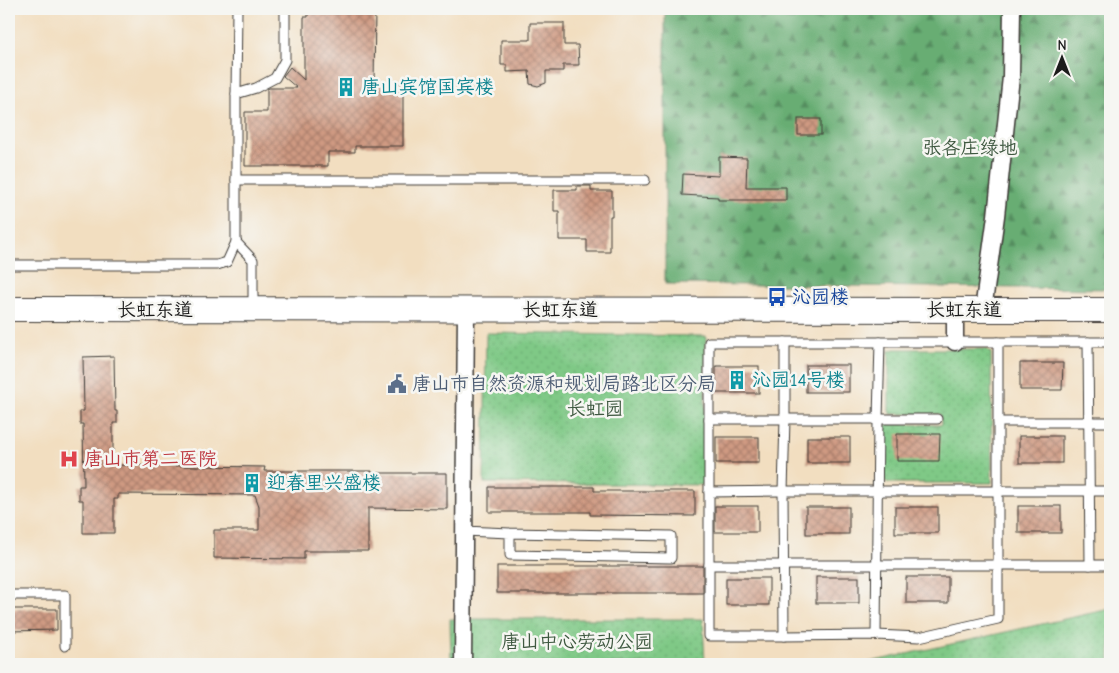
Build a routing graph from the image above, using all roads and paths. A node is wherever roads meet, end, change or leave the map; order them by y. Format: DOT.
graph roads {
  1 [pos="237,9"];
  2 [pos="286,9"];
  3 [pos="1012,9"];
  4 [pos="236,94"];
  5 [pos="236,180"];
  6 [pos="645,180"];
  7 [pos="236,242"];
  8 [pos="9,265"];
  9 [pos="9,309"];
  10 [pos="253,310"];
  11 [pos="466,310"];
  12 [pos="955,310"];
  13 [pos="982,310"];
  14 [pos="1110,310"];
  15 [pos="785,342"];
  16 [pos="880,342"];
  17 [pos="955,342"];
  18 [pos="998,342"];
  19 [pos="1088,342"];
  20 [pos="1110,342"];
  21 [pos="878,419"];
  22 [pos="937,419"];
  23 [pos="709,420"];
  24 [pos="785,420"];
  25 [pos="998,422"];
  26 [pos="1089,422"];
  27 [pos="1110,422"];
  28 [pos="783,491"];
  29 [pos="877,491"];
  30 [pos="709,492"];
  31 [pos="998,492"];
  32 [pos="1090,492"];
  33 [pos="1110,492"];
  34 [pos="464,531"];
  35 [pos="510,533"];
  36 [pos="709,565"];
  37 [pos="784,565"];
  38 [pos="877,565"];
  39 [pos="998,565"];
  40 [pos="1090,565"];
  41 [pos="1110,565"];
  42 [pos="9,595"];
  43 [pos="876,635"];
  44 [pos="784,636"];
  45 [pos="65,646"];
  46 [pos="463,664"];
  1 -- 4 [label="lane"];
  2 -- 4 [label="lane"];
  3 -- 13 [label="street"];
  4 -- 5 [label="lane"];
  5 -- 6 [label="lane"];
  5 -- 7 [label="lane"];
  7 -- 8 [label="lane"];
  7 -- 10 [label="lane"];
  9 -- 10 [label="street, 长虹东道"];
  10 -- 11 [label="street, 长虹东道"];
  11 -- 12 [label="street, 长虹东道"];
  11 -- 34 [label="street"];
  12 -- 13 [label="street, 长虹东道"];
  12 -- 17 [label="street"];
  13 -- 14 [label="street, 长虹东道"];
  15 -- 16 [label="lane"];
  15 -- 23 [label="lane"];
  15 -- 24 [label="lane"];
  16 -- 17 [label="lane"];
  16 -- 21 [label="lane"];
  17 -- 18 [label="lane"];
  18 -- 19 [label="lane"];
  18 -- 25 [label="lane"];
  19 -- 20 [label="lane"];
  19 -- 26 [label="lane"];
  21 -- 22 [label="lane"];
  21 -- 24 [label="lane"];
  21 -- 29 [label="lane"];
  23 -- 24 [label="lane"];
  23 -- 30 [label="lane"];
  24 -- 28 [label="lane"];
  25 -- 26 [label="lane"];
  25 -- 31 [label="lane"];
  26 -- 27 [label="lane"];
  26 -- 32 [label="lane"];
  28 -- 29 [label="lane"];
  28 -- 30 [label="lane"];
  28 -- 37 [label="lane"];
  29 -- 31 [label="lane"];
  29 -- 38 [label="lane"];
  30 -- 36 [label="lane"];
  31 -- 32 [label="lane"];
  31 -- 39 [label="lane"];
  32 -- 33 [label="lane"];
  32 -- 40 [label="lane"];
  34 -- 35 [label="lane"];
  34 -- 46 [label="street"];
  35 -- 35 [label="lane"];
  36 -- 37 [label="lane"];
  36 -- 44 [label="lane"];
  37 -- 38 [label="lane"];
  37 -- 44 [label="lane"];
  38 -- 39 [label="lane"];
  38 -- 43 [label="lane"];
  39 -- 40 [label="lane"];
  39 -- 43 [label="lane"];
  40 -- 41 [label="lane"];
  42 -- 45 [label="lane"];
  43 -- 44 [label="lane"];
}
